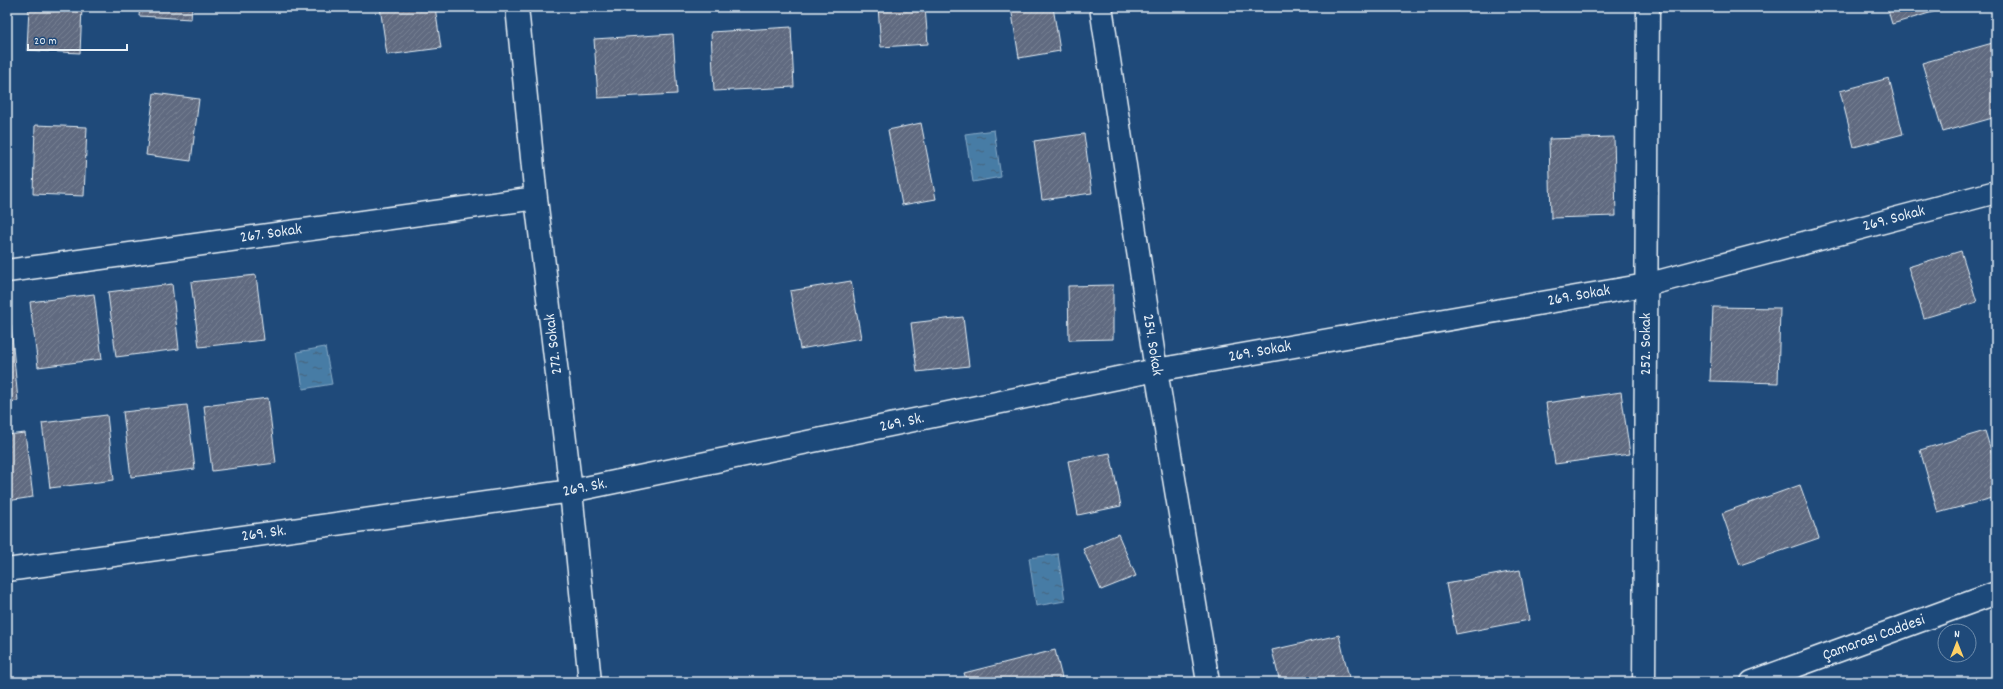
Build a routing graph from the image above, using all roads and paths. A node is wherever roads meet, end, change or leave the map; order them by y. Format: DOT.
graph roads {
  1 [pos="517,7"];
  2 [pos="1101,7"];
  3 [pos="1648,7"];
  4 [pos="1996,192"];
  5 [pos="536,198"];
  6 [pos="7,271"];
  7 [pos="1646,285"];
  8 [pos="1156,370"];
  9 [pos="572,491"];
  10 [pos="7,570"];
  11 [pos="1996,593"];
  12 [pos="590,682"];
  13 [pos="1208,682"];
  14 [pos="1644,682"];
  15 [pos="1752,682"];
  1 -- 5 [label="street, 272. Sokak"];
  2 -- 8 [label="street, 254. Sokak"];
  3 -- 7 [label="street, 252. Sokak"];
  4 -- 7 [label="street, 269. Sokak"];
  5 -- 6 [label="street, 267. Sokak"];
  5 -- 9 [label="street, 272. Sokak"];
  7 -- 8 [label="street, 269. Sokak"];
  7 -- 14 [label="street, 252. Sokak"];
  8 -- 9 [label="street, 269. Sk."];
  8 -- 13 [label="street, 254. Sokak"];
  9 -- 10 [label="street, 269. Sk."];
  9 -- 12 [label="street, 272. Sokak"];
  11 -- 15 [label="street, Çamarası Caddesi"];
}
